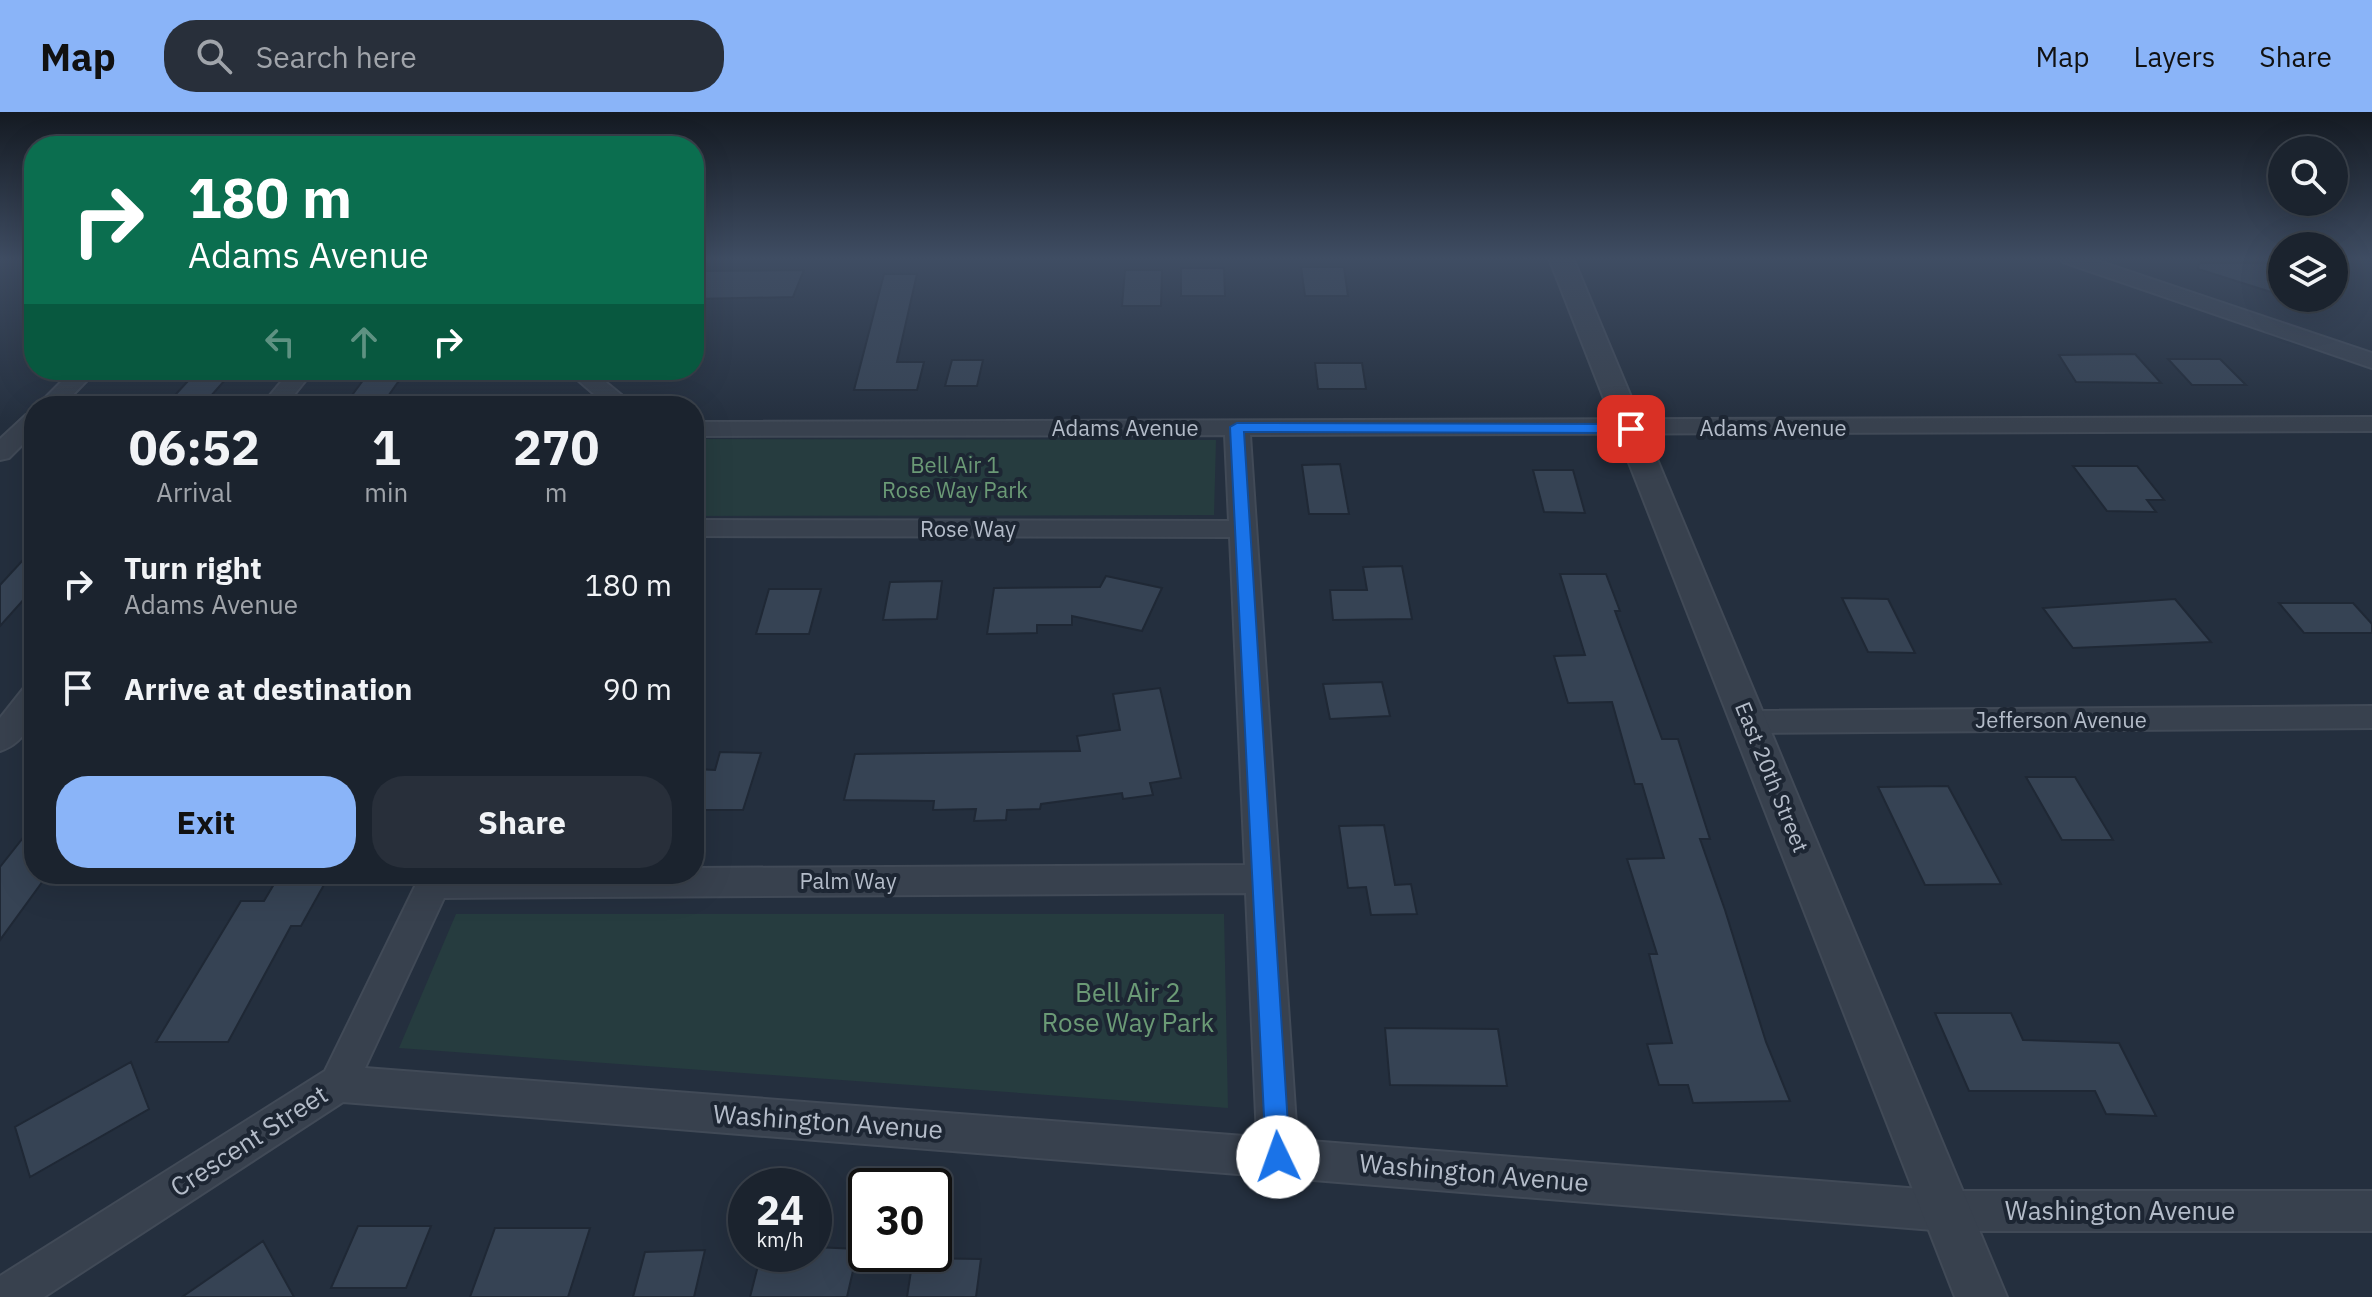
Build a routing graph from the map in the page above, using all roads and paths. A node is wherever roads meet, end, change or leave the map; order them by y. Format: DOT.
graph roads {
  1 [pos="1584,313"];
  2 [pos="2232,313"];
  3 [pos="2372,361"];
  4 [pos="76,380"];
  5 [pos="295,380"];
  6 [pos="590,380"];
  7 [pos="59,396"];
  8 [pos="281,396"];
  9 [pos="610,396"];
  10 [pos="2372,424"];
  11 [pos="1237,427"];
  12 [pos="704,429"];
  13 [pos="1631,429"];
  14 [pos="24,430"];
  15 [pos="0,453"];
  16 [pos="704,528"];
  17 [pos="1242,529"];
  18 [pos="24,709"];
  19 [pos="2372,717"];
  20 [pos="1750,722"];
  21 [pos="0,739"];
  22 [pos="704,879"];
  23 [pos="1262,879"];
  24 [pos="433,884"];
  25 [pos="338,1084"];
  26 [pos="1278,1157"];
  27 [pos="1946,1211"];
  28 [pos="2372,1211"];
  29 [pos="6,1297"];
  30 [pos="1981,1297"];
  1 -- 13 [label="street, East 20th Street"];
  2 -- 3 [label="street"];
  4 -- 7 [label="street"];
  5 -- 8 [label="street"];
  6 -- 9 [label="street"];
  10 -- 13 [label="street, Adams Avenue"];
  11 -- 12 [label="street, Adams Avenue"];
  11 -- 13 [label="street, Adams Avenue"];
  11 -- 17 [label="street"];
  13 -- 20 [label="street, East 20th Street"];
  14 -- 15 [label="street"];
  16 -- 17 [label="street, Rose Way"];
  17 -- 23 [label="street"];
  18 -- 21 [label="street"];
  19 -- 20 [label="street, Jefferson Avenue"];
  20 -- 27 [label="street, East 20th Street"];
  22 -- 23 [label="street, Palm Way"];
  23 -- 26 [label="street"];
  24 -- 25 [label="street, Crescent Street"];
  25 -- 26 [label="street, Washington Avenue"];
  25 -- 29 [label="street, Crescent Street"];
  26 -- 27 [label="street, Washington Avenue"];
  27 -- 28 [label="street, Washington Avenue"];
  27 -- 30 [label="street, East 20th Street"];
}
